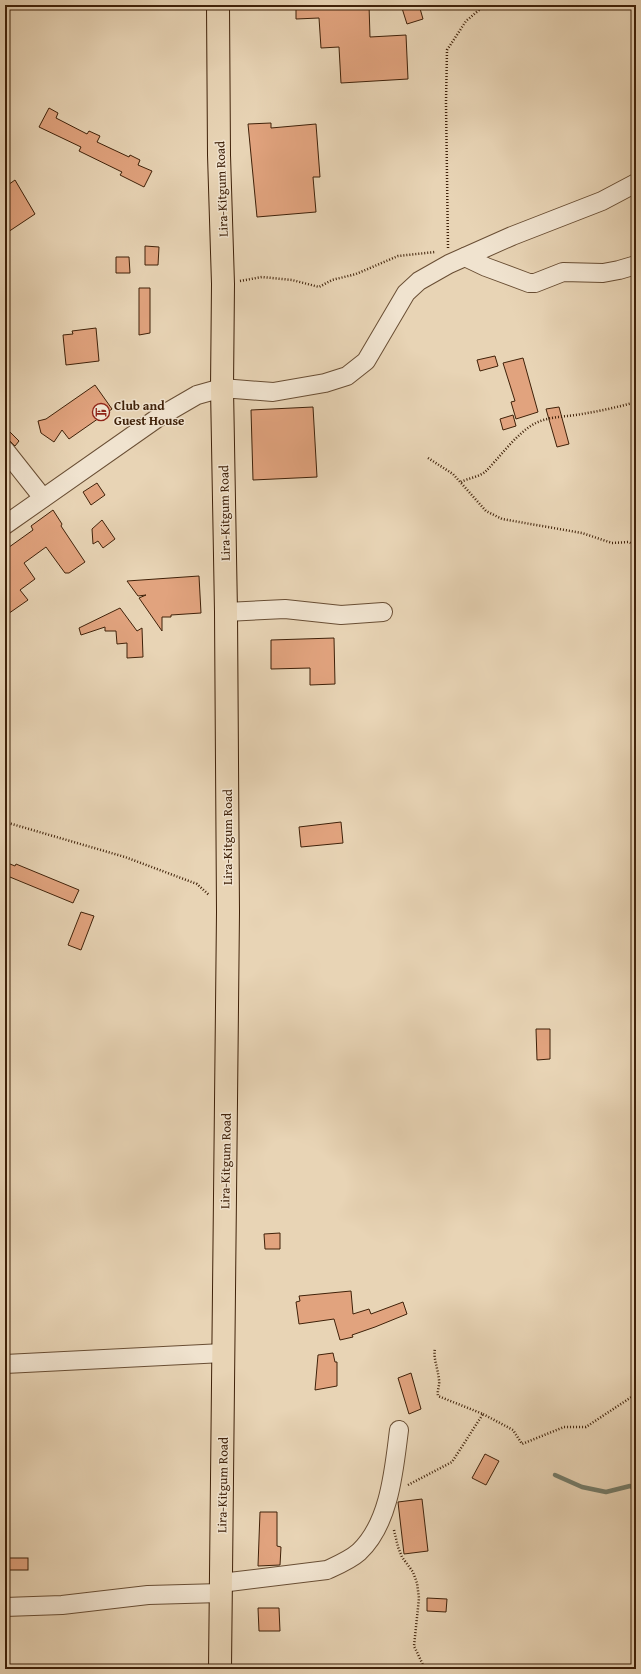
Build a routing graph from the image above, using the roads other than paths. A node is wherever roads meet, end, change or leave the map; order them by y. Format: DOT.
graph roads {
  1 [pos="218,5"];
  2 [pos="636,183"];
  3 [pos="454,258"];
  4 [pos="636,265"];
  5 [pos="222,388"];
  6 [pos="5,450"];
  7 [pos="43,498"];
  8 [pos="5,525"];
  9 [pos="226,612"];
  10 [pos="383,612"];
  11 [pos="223,1353"];
  12 [pos="5,1364"];
  13 [pos="399,1430"];
  14 [pos="221,1588"];
  15 [pos="5,1607"];
  16 [pos="220,1669"];
  1 -- 5 [label="main road, Lira-Kitgum Road"];
  2 -- 3 [label="street"];
  3 -- 4 [label="street"];
  3 -- 5 [label="street"];
  5 -- 7 [label="street"];
  5 -- 9 [label="main road, Lira-Kitgum Road"];
  6 -- 7 [label="street"];
  7 -- 8 [label="street"];
  9 -- 10 [label="street"];
  9 -- 11 [label="main road, Lira-Kitgum Road"];
  11 -- 12 [label="street"];
  11 -- 14 [label="main road, Lira-Kitgum Road"];
  13 -- 14 [label="street"];
  14 -- 15 [label="street"];
  14 -- 16 [label="main road, Lira-Kitgum Road"];
}
